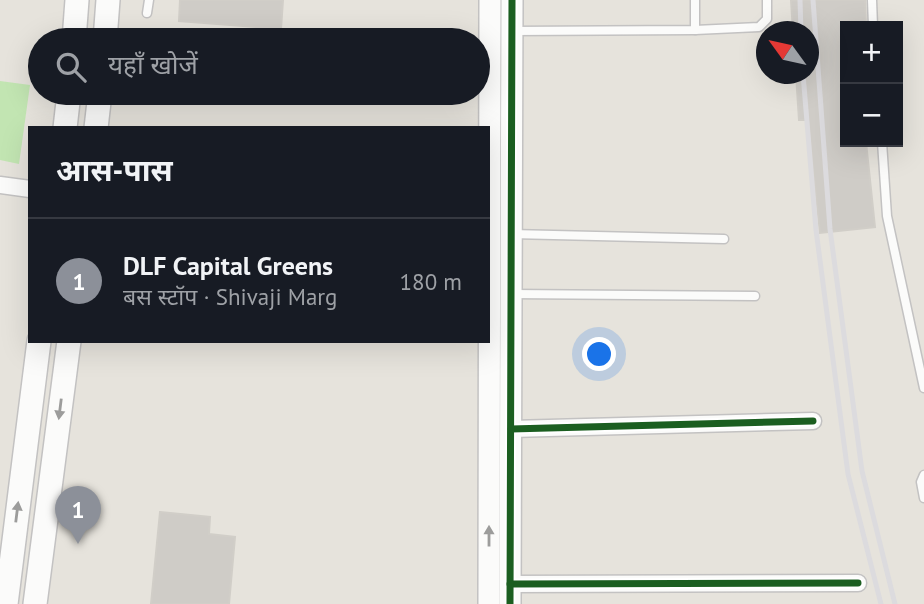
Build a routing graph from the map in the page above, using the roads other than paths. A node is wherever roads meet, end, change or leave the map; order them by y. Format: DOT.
graph roads {
  1 [pos="77,0"];
  2 [pos="108,0"];
  3 [pos="149,0"];
  4 [pos="490,0"];
  5 [pos="512,0"];
  6 [pos="695,0"];
  7 [pos="767,0"];
  8 [pos="872,0"];
  9 [pos="147,13"];
  10 [pos="873,21"];
  11 [pos="75,28"];
  12 [pos="106,28"];
  13 [pos="490,28"];
  14 [pos="512,30"];
  15 [pos="695,30"];
  16 [pos="68,105"];
  17 [pos="99,105"];
  18 [pos="490,105"];
  19 [pos="65,126"];
  20 [pos="96,126"];
  21 [pos="490,126"];
  22 [pos="882,147"];
  23 [pos="0,185"];
  24 [pos="28,189"];
  25 [pos="511,234"];
  26 [pos="724,239"];
  27 [pos="511,294"];
  28 [pos="755,296"];
  29 [pos="39,343"];
  30 [pos="69,343"];
  31 [pos="489,343"];
  32 [pos="924,388"];
  33 [pos="813,421"];
  34 [pos="511,429"];
  35 [pos="924,475"];
  36 [pos="924,498"];
  37 [pos="6,548"];
  38 [pos="858,583"];
  39 [pos="510,594"];
  40 [pos="6,604"];
  41 [pos="35,604"];
  42 [pos="489,604"];
  1 -- 11 [label="main road"];
  2 -- 12 [label="main road"];
  3 -- 9 [label="lane"];
  13 -- 4 [label="street, one-way"];
  5 -- 14 [label="street"];
  6 -- 15 [label="lane"];
  7 -- 15 [label="lane"];
  8 -- 10 [label="lane"];
  14 -- 15 [label="lane"];
  14 -- 25 [label="street"];
  16 -- 19 [label="main road"];
  17 -- 20 [label="main road"];
  21 -- 18 [label="street, one-way"];
  22 -- 32 [label="lane"];
  23 -- 24 [label="street"];
  25 -- 26 [label="lane"];
  25 -- 27 [label="street"];
  27 -- 28 [label="lane"];
  27 -- 34 [label="street"];
  37 -- 29 [label="main road, one-way"];
  30 -- 41 [label="main road, one-way"];
  42 -- 31 [label="street, one-way"];
  33 -- 34 [label="street"];
  34 -- 39 [label="street"];
  35 -- 36 [label="lane"];
  37 -- 40 [label="main road"];
  38 -- 39 [label="street"];
}
